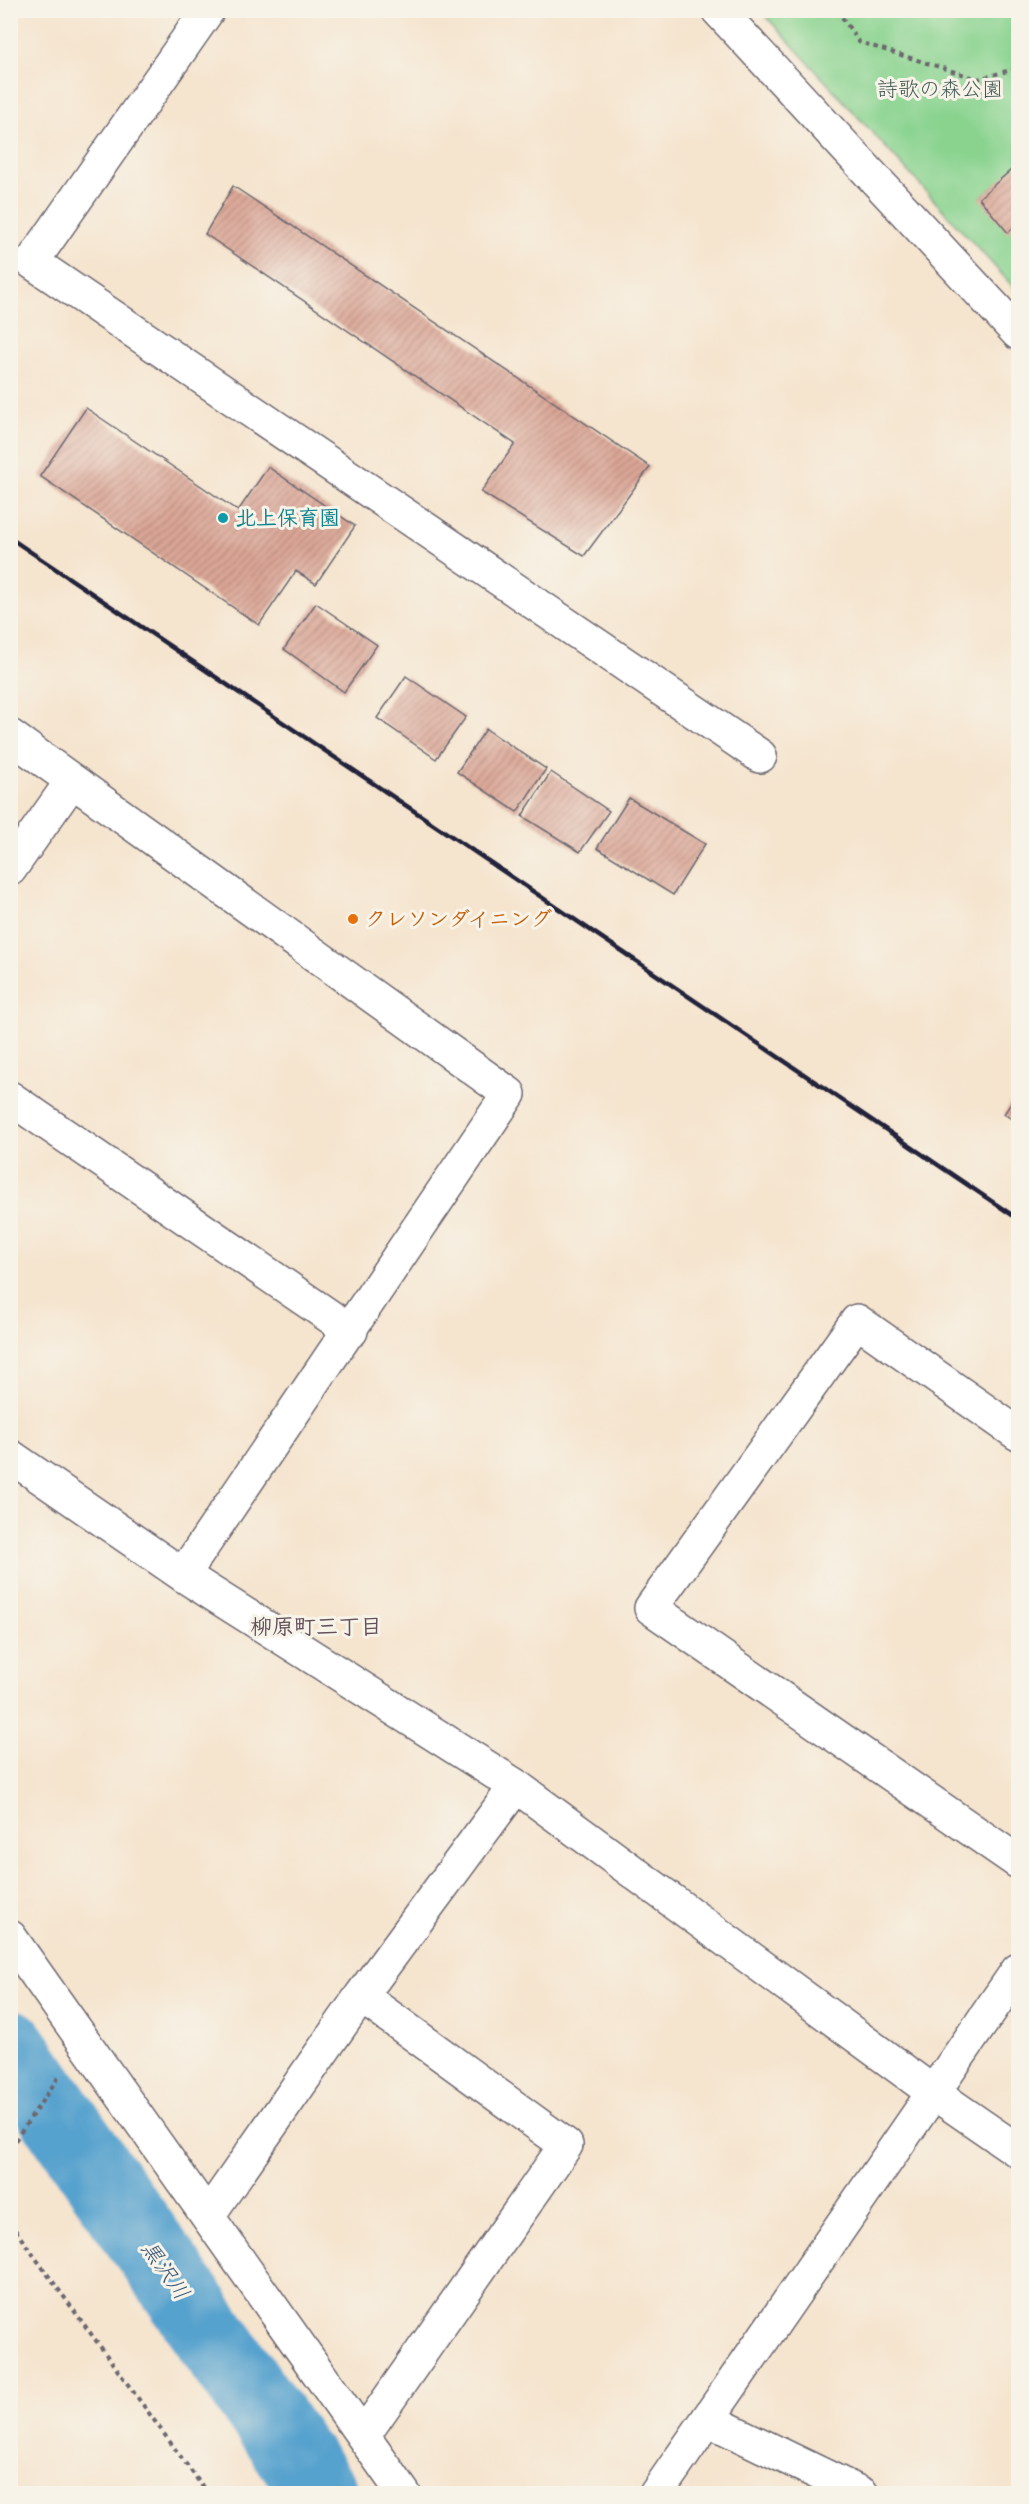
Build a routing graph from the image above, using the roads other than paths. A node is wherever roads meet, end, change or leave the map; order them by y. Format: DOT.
graph roads {
  1 [pos="208,10"];
  2 [pos="718,10"];
  3 [pos="1018,333"];
  4 [pos="10,736"];
  5 [pos="760,756"];
  6 [pos="72,781"];
  7 [pos="10,869"];
  8 [pos="10,1098"];
  9 [pos="351,1330"];
  10 [pos="1018,1434"];
  11 [pos="10,1456"];
  12 [pos="183,1575"];
  13 [pos="516,1786"];
  14 [pos="1018,1862"];
  15 [pos="10,1937"];
  16 [pos="1018,1970"];
  17 [pos="361,1996"];
  18 [pos="934,2093"];
  19 [pos="1018,2151"];
  20 [pos="209,2214"];
  21 [pos="709,2420"];
  22 [pos="363,2436"];
  23 [pos="404,2493"];
  24 [pos="656,2493"];
  25 [pos="862,2493"];
  1 -- 5 [label="street"];
  2 -- 3 [label="street"];
  4 -- 6 [label="street"];
  6 -- 7 [label="street"];
  6 -- 9 [label="street"];
  8 -- 9 [label="street"];
  9 -- 12 [label="street"];
  10 -- 14 [label="street"];
  11 -- 12 [label="street"];
  12 -- 13 [label="street"];
  13 -- 17 [label="street"];
  13 -- 18 [label="street"];
  15 -- 20 [label="street"];
  16 -- 18 [label="street"];
  17 -- 20 [label="street"];
  17 -- 22 [label="street"];
  18 -- 19 [label="street"];
  18 -- 21 [label="street"];
  20 -- 22 [label="street"];
  21 -- 24 [label="street"];
  21 -- 25 [label="street"];
  22 -- 23 [label="street"];
}
